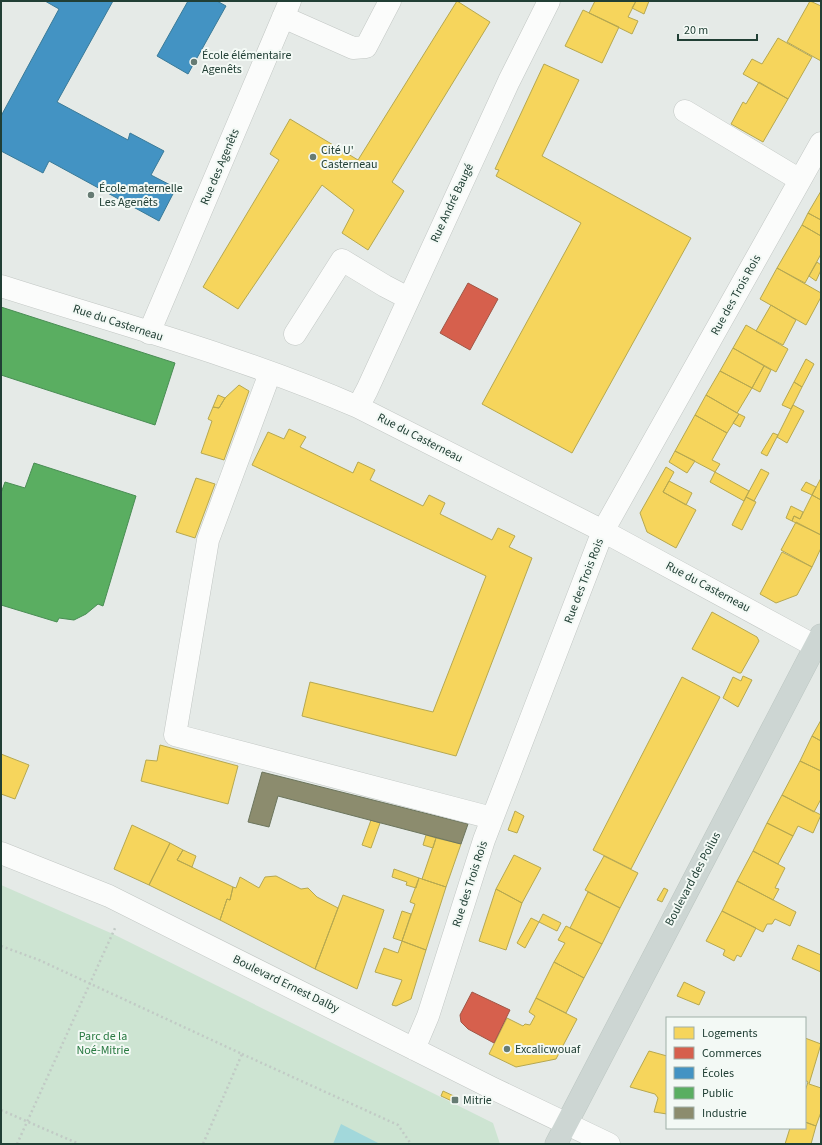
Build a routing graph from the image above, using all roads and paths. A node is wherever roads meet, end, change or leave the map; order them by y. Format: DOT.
graph roads {
  1 [pos="390,1"];
  2 [pos="549,1"];
  3 [pos="286,9"];
  4 [pos="685,111"];
  5 [pos="821,143"];
  6 [pos="800,180"];
  7 [pos="1,286"];
  8 [pos="408,298"];
  9 [pos="149,333"];
  10 [pos="295,334"];
  11 [pos="270,373"];
  12 [pos="358,407"];
  13 [pos="603,531"];
  14 [pos="818,641"];
  15 [pos="492,818"];
  16 [pos="1,853"];
  17 [pos="125,904"];
  18 [pos="1,946"];
  19 [pos="90,983"];
  20 [pos="414,1049"];
  21 [pos="242,1054"];
  22 [pos="1,1110"];
  23 [pos="27,1122"];
  24 [pos="567,1124"];
  25 [pos="16,1144"];
  26 [pos="79,1144"];
  27 [pos="203,1144"];
  28 [pos="411,1144"];
  29 [pos="556,1144"];
  30 [pos="609,1144"];
  1 -- 3 [label="street"];
  2 -- 8 [label="street, Rue André Baugé"];
  3 -- 9 [label="street, Rue des Agenêts"];
  4 -- 6 [label="street"];
  5 -- 6 [label="street, Rue des Trois Rois"];
  6 -- 13 [label="street, Rue des Trois Rois"];
  7 -- 9 [label="street, Rue du Casterneau"];
  8 -- 10 [label="street"];
  8 -- 12 [label="street, Rue André Baugé"];
  9 -- 11 [label="street, Rue du Casterneau"];
  11 -- 12 [label="street, Rue du Casterneau"];
  11 -- 15 [label="street"];
  12 -- 13 [label="street, Rue du Casterneau"];
  13 -- 14 [label="street, Rue du Casterneau"];
  13 -- 15 [label="street, Rue des Trois Rois"];
  14 -- 24 [label="main road, Boulevard des Poilus"];
  15 -- 20 [label="street, Rue des Trois Rois"];
  16 -- 17 [label="street, Boulevard Ernest Dalby"];
  17 -- 19 [label="path"];
  17 -- 20 [label="street, Boulevard Ernest Dalby"];
  18 -- 19 [label="path"];
  19 -- 21 [label="path"];
  19 -- 23 [label="path"];
  20 -- 24 [label="street, Boulevard Ernest Dalby"];
  21 -- 27 [label="path"];
  21 -- 28 [label="path"];
  22 -- 23 [label="path"];
  23 -- 25 [label="path"];
  23 -- 26 [label="path"];
  24 -- 29 [label="main road, Boulevard des Poilus"];
  24 -- 30 [label="street, Boulevard Ernest Dalby"];
}
